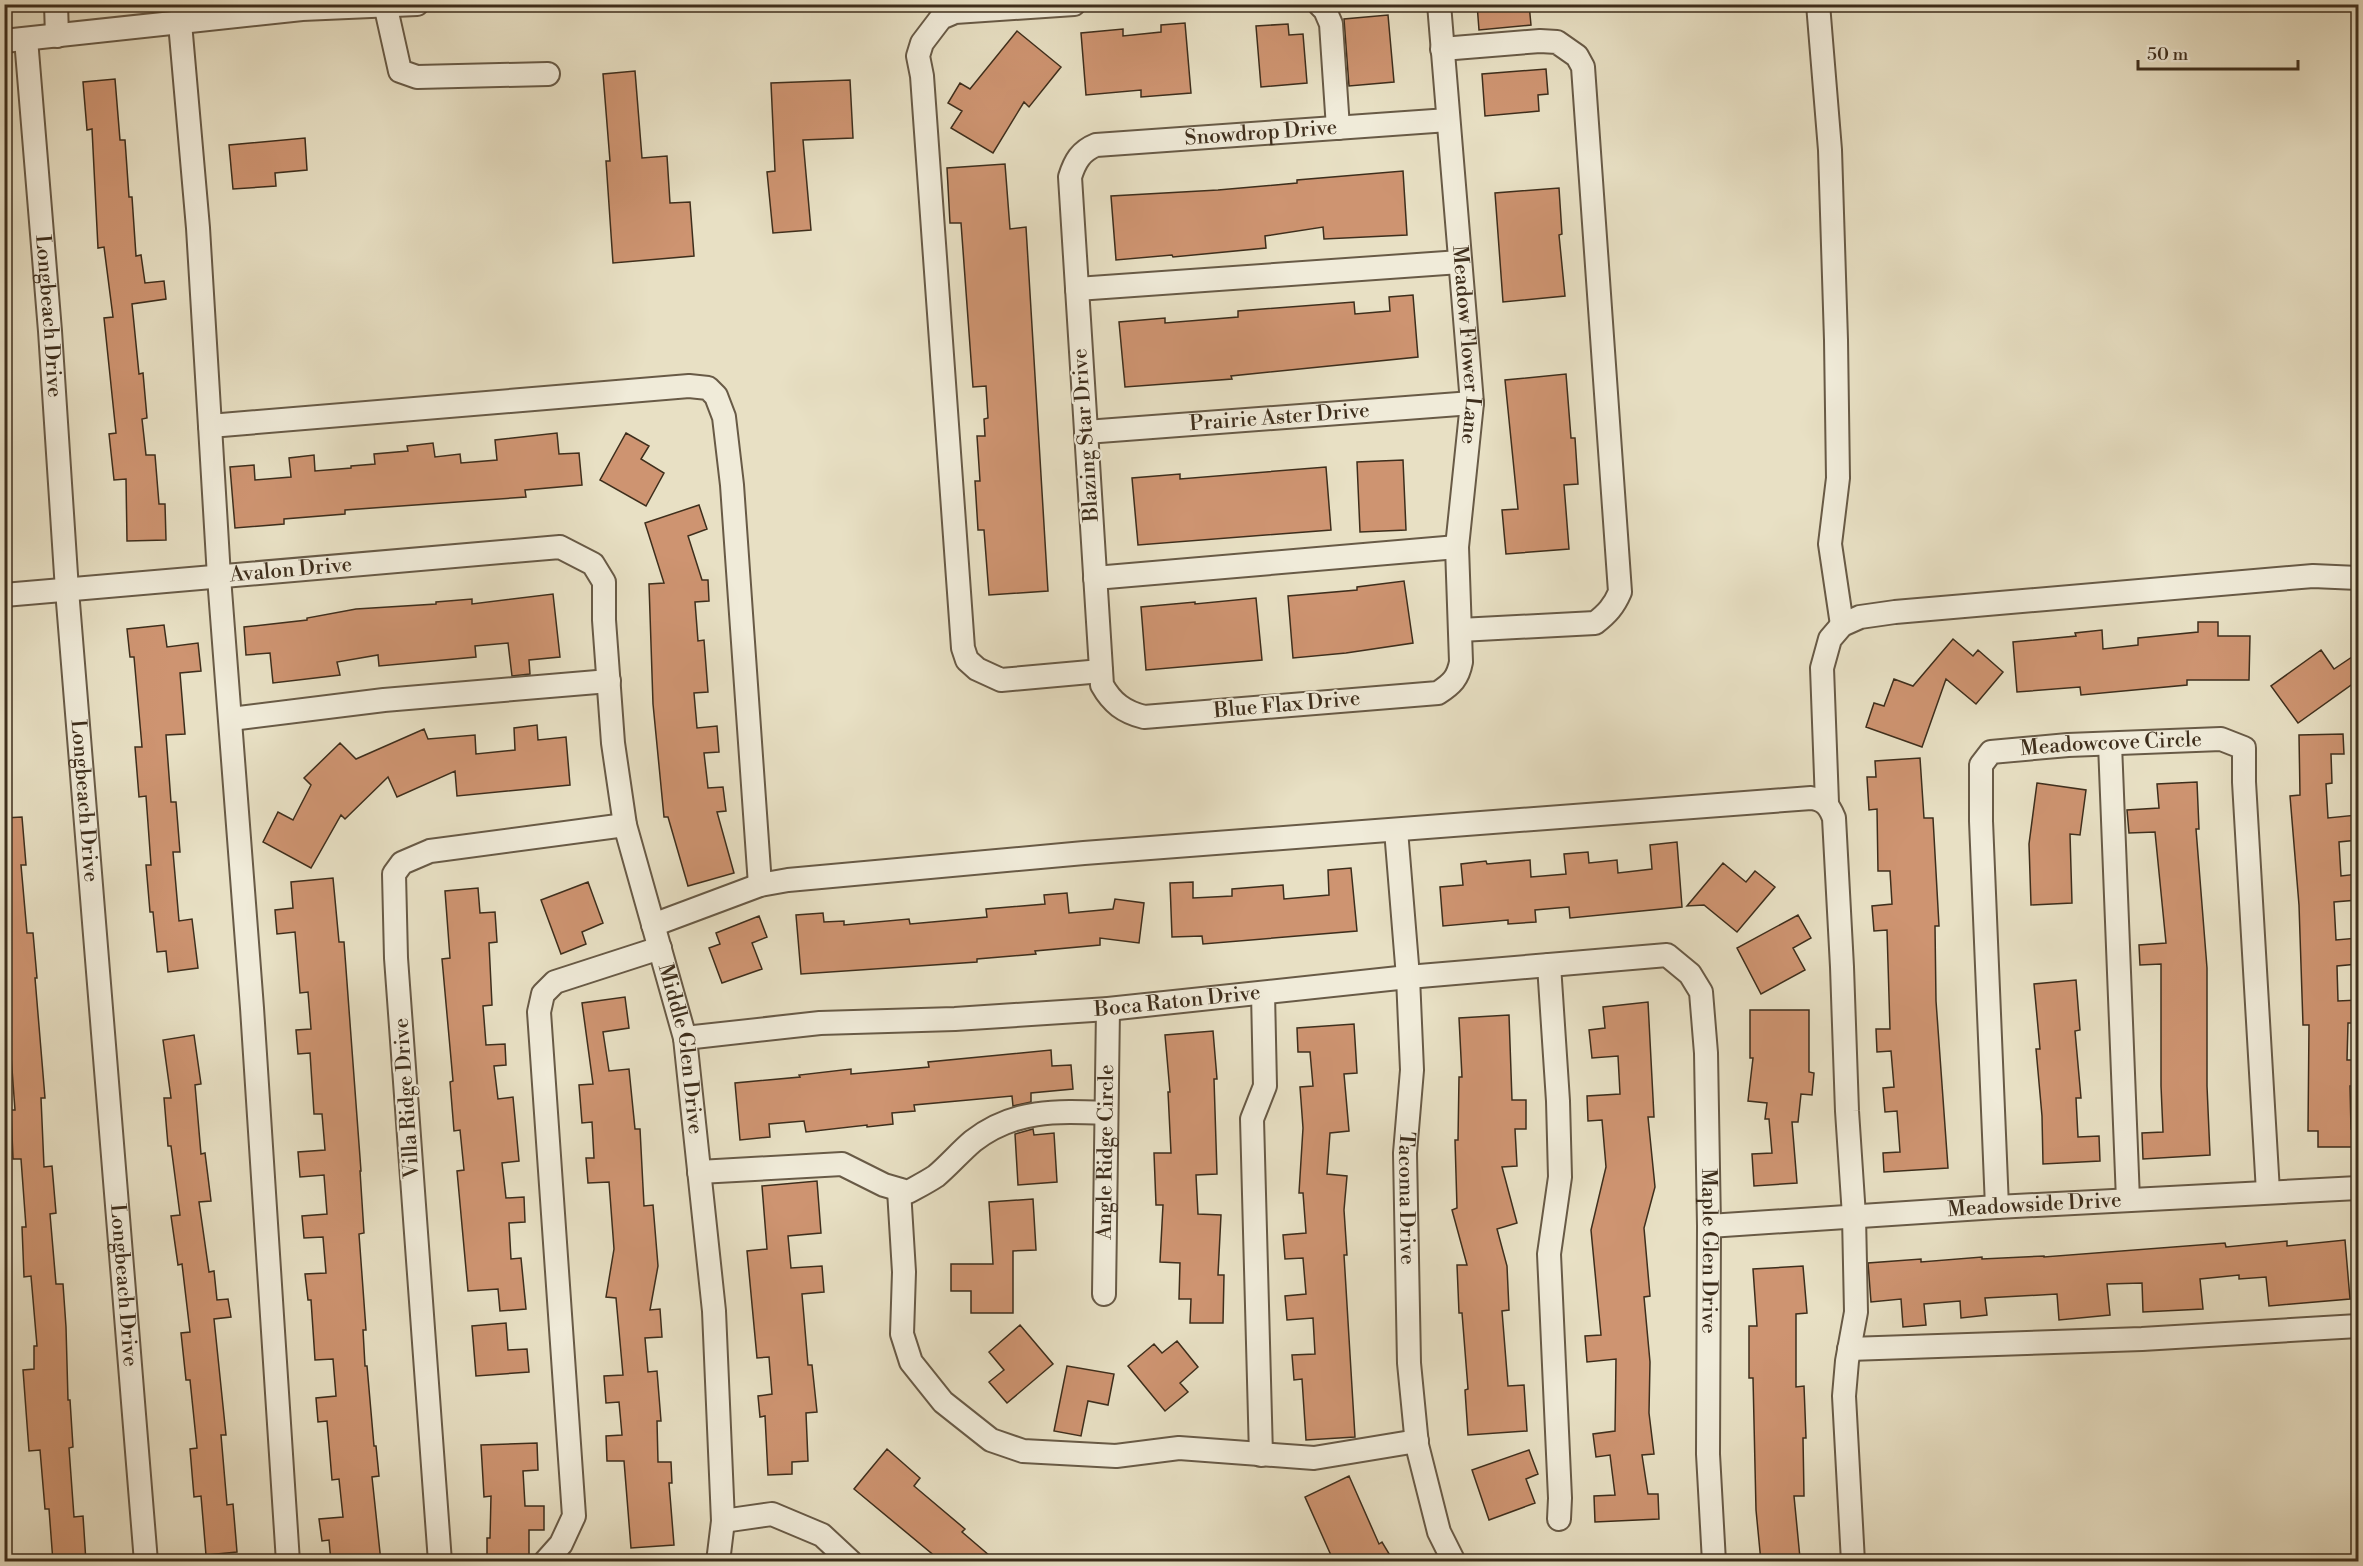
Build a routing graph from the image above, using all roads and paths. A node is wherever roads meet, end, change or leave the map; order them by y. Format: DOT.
graph roads {
  1 [pos="56,4"];
  2 [pos="417,4"];
  3 [pos="1074,4"];
  4 [pos="1319,4"];
  5 [pos="1439,4"];
  6 [pos="1818,4"];
  7 [pos="386,5"];
  8 [pos="180,23"];
  9 [pos="57,36"];
  10 [pos="15,40"];
  11 [pos="1442,49"];
  12 [pos="548,74"];
  13 [pos="1448,120"];
  14 [pos="1338,128"];
  15 [pos="1078,158"];
  16 [pos="1460,262"];
  17 [pos="1077,289"];
  18 [pos="1472,403"];
  19 [pos="210,426"];
  20 [pos="1086,432"];
  21 [pos="1457,547"];
  22 [pos="576,554"];
  23 [pos="219,577"];
  24 [pos="1095,578"];
  25 [pos="2358,578"];
  26 [pos="67,590"];
  27 [pos="4,595"];
  28 [pos="1842,625"];
  29 [pos="1460,630"];
  30 [pos="1101,671"];
  31 [pos="609,681"];
  32 [pos="1454,683"];
  33 [pos="1120,707"];
  34 [pos="231,719"];
  35 [pos="2110,744"];
  36 [pos="1827,803"];
  37 [pos="625,825"];
  38 [pos="1396,830"];
  39 [pos="760,885"];
  40 [pos="653,925"];
  41 [pos="660,948"];
  42 [pos="1667,955"];
  43 [pos="1549,965"];
  44 [pos="1408,977"];
  45 [pos="1263,993"];
  46 [pos="1108,1009"];
  47 [pos="686,1038"];
  48 [pos="1106,1113"];
  49 [pos="699,1172"];
  50 [pos="2358,1188"];
  51 [pos="899,1190"];
  52 [pos="2268,1192"];
  53 [pos="2128,1200"];
  54 [pos="1996,1207"];
  55 [pos="1854,1216"];
  56 [pos="1709,1226"];
  57 [pos="1104,1294"];
  58 [pos="2358,1326"];
  59 [pos="1849,1348"];
  60 [pos="1417,1441"];
  61 [pos="1261,1455"];
  62 [pos="1559,1519"];
  63 [pos="723,1521"];
  64 [pos="146,1562"];
  65 [pos="288,1562"];
  66 [pos="440,1562"];
  67 [pos="545,1562"];
  68 [pos="717,1562"];
  69 [pos="851,1562"];
  70 [pos="1454,1562"];
  71 [pos="1714,1562"];
  72 [pos="1853,1562"];
  1 -- 9 [label="street"];
  2 -- 7 [label="street"];
  3 -- 30 [label="street"];
  4 -- 14 [label="street"];
  5 -- 11 [label="street, Meadow Flower Lane"];
  6 -- 28 [label="street"];
  7 -- 8 [label="street"];
  7 -- 12 [label="street"];
  8 -- 9 [label="street"];
  8 -- 19 [label="street"];
  9 -- 10 [label="street"];
  10 -- 26 [label="street, Longbeach Drive"];
  11 -- 13 [label="street, Meadow Flower Lane"];
  11 -- 29 [label="street"];
  13 -- 14 [label="street, Snowdrop Drive"];
  13 -- 16 [label="street, Meadow Flower Lane"];
  14 -- 15 [label="street, Snowdrop Drive"];
  15 -- 17 [label="street, Blazing Star Drive"];
  16 -- 17 [label="street"];
  16 -- 18 [label="street, Meadow Flower Lane"];
  17 -- 20 [label="street, Blazing Star Drive"];
  18 -- 20 [label="street, Prairie Aster Drive"];
  18 -- 21 [label="street, Meadow Flower Lane"];
  19 -- 23 [label="street"];
  19 -- 39 [label="street"];
  20 -- 24 [label="street, Blazing Star Drive"];
  21 -- 24 [label="street"];
  21 -- 29 [label="street, Meadow Flower Lane"];
  22 -- 23 [label="street, Avalon Drive"];
  22 -- 31 [label="street, Middle Glen Drive"];
  23 -- 26 [label="street, Avalon Drive"];
  23 -- 34 [label="street"];
  24 -- 30 [label="street, Blazing Star Drive"];
  25 -- 28 [label="street"];
  26 -- 27 [label="street, Avalon Drive"];
  26 -- 64 [label="street, Longbeach Drive"];
  28 -- 36 [label="street"];
  29 -- 32 [label="street, Meadow Flower Lane"];
  30 -- 33 [label="street, Blazing Star Drive"];
  31 -- 34 [label="street"];
  31 -- 37 [label="street, Middle Glen Drive"];
  32 -- 33 [label="street, Blue Flax Drive"];
  34 -- 65 [label="street"];
  35 -- 52 [label="street, Meadowcove Circle"];
  35 -- 53 [label="street"];
  35 -- 54 [label="street, Meadowcove Circle"];
  36 -- 38 [label="street"];
  36 -- 55 [label="street"];
  37 -- 40 [label="street, Middle Glen Drive"];
  37 -- 66 [label="street, Villa Ridge Drive"];
  38 -- 39 [label="street"];
  38 -- 44 [label="street, Tacoma Drive"];
  39 -- 40 [label="street"];
  40 -- 41 [label="street, Middle Glen Drive"];
  41 -- 47 [label="street, Middle Glen Drive"];
  41 -- 67 [label="street"];
  42 -- 43 [label="street, Boca Raton Drive"];
  42 -- 56 [label="street, Maple Glen Drive"];
  43 -- 44 [label="street, Boca Raton Drive"];
  43 -- 62 [label="street"];
  44 -- 45 [label="street, Boca Raton Drive"];
  44 -- 60 [label="street, Tacoma Drive"];
  45 -- 46 [label="street, Boca Raton Drive"];
  45 -- 61 [label="street"];
  46 -- 47 [label="street, Boca Raton Drive"];
  46 -- 48 [label="street, Angle Ridge Circle"];
  47 -- 49 [label="street, Middle Glen Drive"];
  48 -- 51 [label="street"];
  48 -- 57 [label="street, Angle Ridge Circle"];
  49 -- 51 [label="street"];
  49 -- 63 [label="street, Middle Glen Drive"];
  50 -- 52 [label="street, Meadowside Drive"];
  51 -- 61 [label="street"];
  52 -- 53 [label="street, Meadowside Drive"];
  53 -- 54 [label="street, Meadowside Drive"];
  54 -- 55 [label="street, Meadowside Drive"];
  55 -- 56 [label="street, Meadowside Drive"];
  55 -- 59 [label="street"];
  56 -- 71 [label="street, Maple Glen Drive"];
  58 -- 59 [label="street"];
  59 -- 72 [label="street"];
  60 -- 61 [label="street"];
  60 -- 70 [label="street, Tacoma Drive"];
  63 -- 68 [label="street, Middle Glen Drive"];
  63 -- 69 [label="street"];
}
